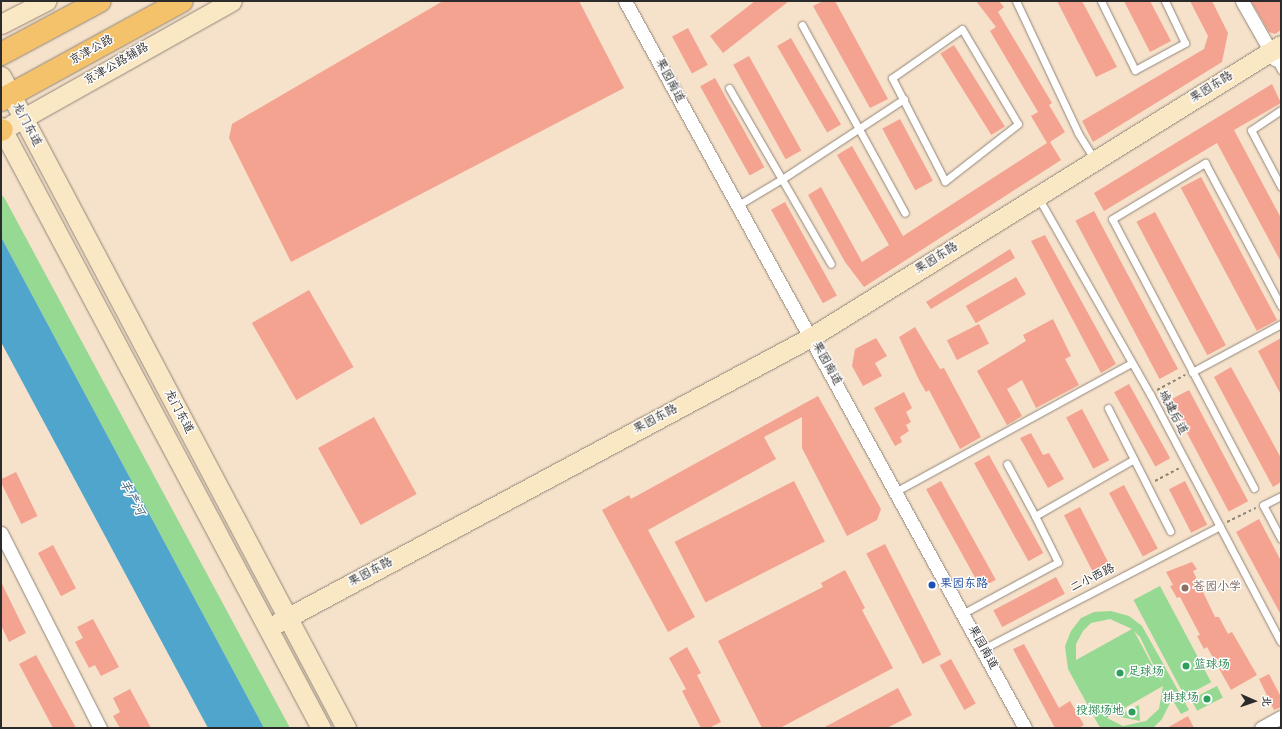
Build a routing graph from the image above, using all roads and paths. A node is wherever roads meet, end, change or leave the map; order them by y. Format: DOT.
graph roads {
  1 [pos="46,1"];
  2 [pos="100,1"];
  3 [pos="182,1"];
  4 [pos="232,1"];
  5 [pos="618,1"];
  6 [pos="625,1"];
  7 [pos="1016,1"];
  8 [pos="1101,1"];
  9 [pos="1165,1"];
  10 [pos="1242,1"];
  11 [pos="1,24"];
  12 [pos="802,25"];
  13 [pos="1,54"];
  14 [pos="1278,56"];
  15 [pos="729,88"];
  16 [pos="4,91"];
  17 [pos="904,99"];
  18 [pos="1281,110"];
  19 [pos="22,119"];
  20 [pos="859,128"];
  21 [pos="1,129"];
  22 [pos="1097,164"];
  23 [pos="782,179"];
  24 [pos="1281,187"];
  25 [pos="1039,200"];
  26 [pos="736,207"];
  27 [pos="905,213"];
  28 [pos="831,264"];
  29 [pos="1281,306"];
  30 [pos="1281,324"];
  31 [pos="811,341"];
  32 [pos="1131,363"];
  33 [pos="1192,372"];
  34 [pos="1150,394"];
  35 [pos="1108,408"];
  36 [pos="1134,459"];
  37 [pos="1007,464"];
  38 [pos="1187,464"];
  39 [pos="1147,485"];
  40 [pos="1254,488"];
  41 [pos="894,492"];
  42 [pos="1281,496"];
  43 [pos="1263,505"];
  44 [pos="1034,516"];
  45 [pos="1220,526"];
  46 [pos="1170,531"];
  47 [pos="1,533"];
  48 [pos="1281,539"];
  49 [pos="960,615"];
  50 [pos="289,620"];
  51 [pos="269,631"];
  52 [pos="1281,642"];
  53 [pos="980,651"];
  54 [pos="1281,717"];
  55 [pos="100,728"];
  56 [pos="321,728"];
  57 [pos="346,728"];
  58 [pos="1018,728"];
  59 [pos="1025,728"];
  60 [pos="1261,728"];
  1 -- 11 [label="main road"];
  2 -- 13 [label="highway"];
  3 -- 16 [label="highway, 京津公路"];
  4 -- 19 [label="main road, 京津公路辅路"];
  5 -- 26 [label="street, 果园南道"];
  6 -- 26 [label="street, 果园南道"];
  7 -- 22 [label="lane"];
  8 -- 9 [label="lane"];
  10 -- 14 [label="street"];
  12 -- 20 [label="lane"];
  14 -- 22 [label="main road, 果园东路"];
  15 -- 23 [label="lane"];
  16 -- 19 [label="main road, 龙门东道"];
  17 -- 17 [label="lane"];
  17 -- 20 [label="lane"];
  18 -- 24 [label="lane"];
  19 -- 21 [label="main road, 京津公路辅路"];
  19 -- 50 [label="main road, 龙门东道"];
  20 -- 23 [label="lane"];
  20 -- 27 [label="lane"];
  21 -- 51 [label="main road, 龙门东道"];
  22 -- 25 [label="main road, 果园东路"];
  23 -- 26 [label="lane"];
  23 -- 28 [label="lane"];
  25 -- 31 [label="main road, 果园东路"];
  25 -- 32 [label="lane, 城建后道"];
  26 -- 31 [label="street, 果园南道"];
  29 -- 33 [label="lane"];
  30 -- 33 [label="lane"];
  31 -- 41 [label="street, 果园南道"];
  31 -- 50 [label="main road, 果园东路"];
  32 -- 34 [label="lane, 城建后道"];
  32 -- 41 [label="lane"];
  33 -- 34 [label="path"];
  33 -- 40 [label="lane"];
  34 -- 38 [label="lane, 城建后道"];
  35 -- 36 [label="lane"];
  36 -- 39 [label="lane"];
  36 -- 44 [label="lane"];
  37 -- 44 [label="lane"];
  38 -- 39 [label="path"];
  38 -- 45 [label="lane, 城建后道"];
  39 -- 46 [label="lane"];
  41 -- 49 [label="street, 果园南道"];
  42 -- 43 [label="lane"];
  43 -- 45 [label="path"];
  43 -- 48 [label="lane"];
  44 -- 49 [label="lane"];
  45 -- 52 [label="lane, 城建后道"];
  45 -- 53 [label="lane, 二小西路"];
  47 -- 55 [label="street"];
  49 -- 53 [label="street, 果园南道"];
  50 -- 51 [label="main road, 果园东路"];
  50 -- 57 [label="main road, 龙门东道"];
  51 -- 56 [label="main road, 龙门东道"];
  53 -- 58 [label="street, 果园南道"];
  53 -- 59 [label="street, 果园南道"];
  54 -- 60 [label="street"];
}
